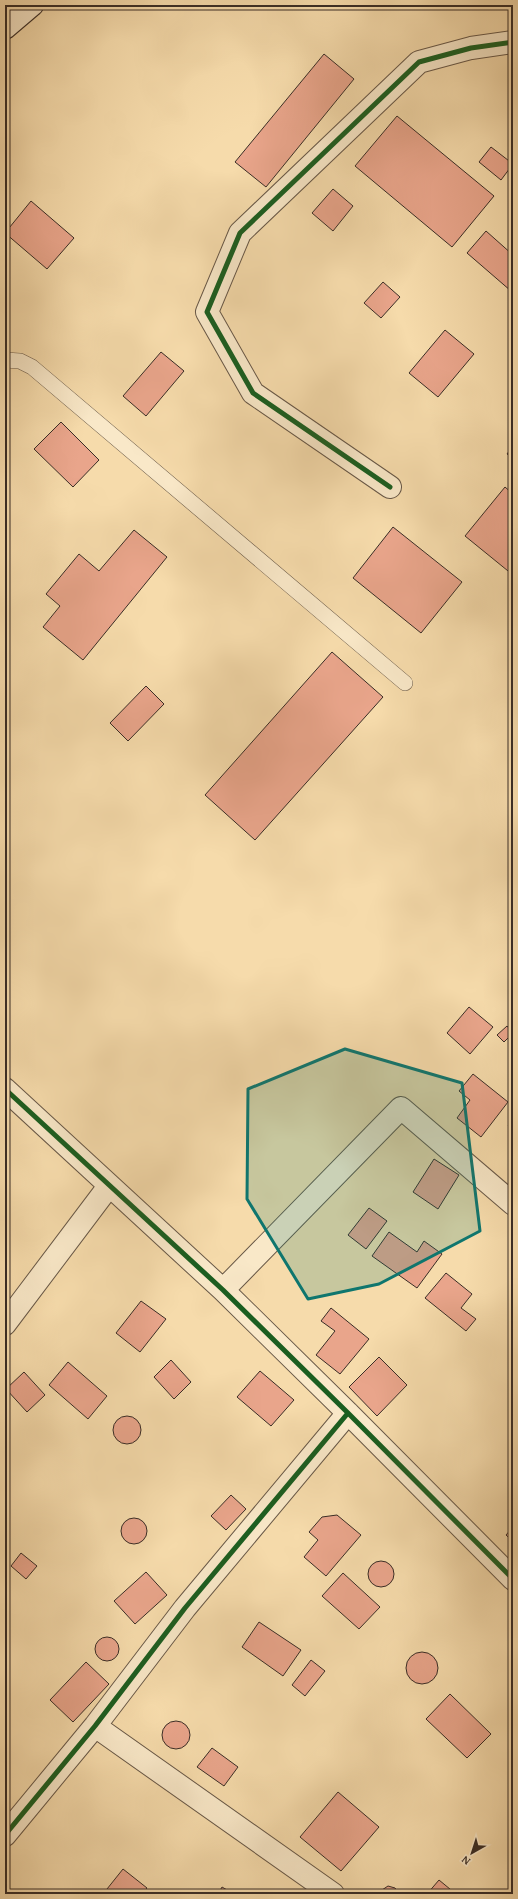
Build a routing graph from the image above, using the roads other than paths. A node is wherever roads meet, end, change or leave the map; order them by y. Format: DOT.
graph roads {
  1 [pos="32,5"];
  2 [pos="5,28"];
  3 [pos="513,42"];
  4 [pos="5,360"];
  5 [pos="390,487"];
  6 [pos="405,683"];
  7 [pos="5,1089"];
  8 [pos="109,1186"];
  9 [pos="513,1204"];
  10 [pos="222,1290"];
  11 [pos="5,1324"];
  12 [pos="348,1413"];
  13 [pos="513,1579"];
  14 [pos="94,1726"];
  15 [pos="5,1835"];
  16 [pos="333,1894"];
  1 -- 2 [label="street"];
  3 -- 5 [label="street"];
  4 -- 6 [label="lane"];
  7 -- 8 [label="street"];
  8 -- 10 [label="street"];
  8 -- 11 [label="street"];
  9 -- 10 [label="street"];
  10 -- 12 [label="street"];
  12 -- 13 [label="street"];
  12 -- 14 [label="street"];
  14 -- 15 [label="street"];
  14 -- 16 [label="street"];
}
